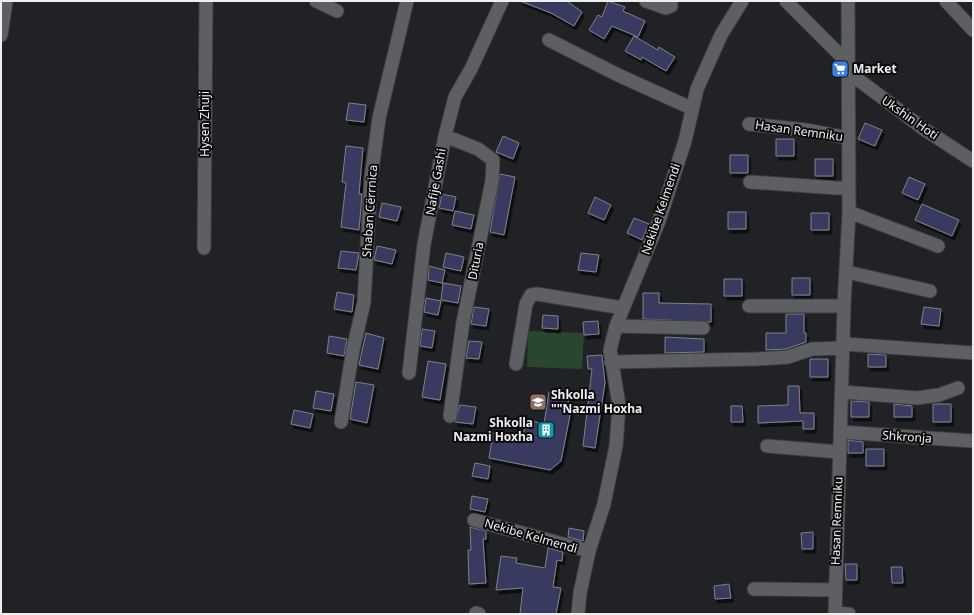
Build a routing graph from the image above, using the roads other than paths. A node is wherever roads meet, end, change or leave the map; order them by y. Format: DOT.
graph roads {
  1 [pos="6,1"];
  2 [pos="206,1"];
  3 [pos="316,1"];
  4 [pos="407,1"];
  5 [pos="502,1"];
  6 [pos="646,1"];
  7 [pos="671,1"];
  8 [pos="742,1"];
  9 [pos="786,1"];
  10 [pos="848,1"];
  11 [pos="946,1"];
  12 [pos="337,11"];
  13 [pos="973,30"];
  14 [pos="1,35"];
  15 [pos="549,40"];
  16 [pos="848,66"];
  17 [pos="691,108"];
  18 [pos="749,124"];
  19 [pos="445,136"];
  20 [pos="849,138"];
  21 [pos="973,161"];
  22 [pos="750,182"];
  23 [pos="849,187"];
  24 [pos="849,212"];
  25 [pos="938,246"];
  26 [pos="204,248"];
  27 [pos="847,272"];
  28 [pos="930,291"];
  29 [pos="749,306"];
  30 [pos="844,306"];
  31 [pos="623,308"];
  32 [pos="616,326"];
  33 [pos="703,328"];
  34 [pos="844,346"];
  35 [pos="973,353"];
  36 [pos="611,362"];
  37 [pos="516,364"];
  38 [pos="409,373"];
  39 [pos="958,388"];
  40 [pos="843,392"];
  41 [pos="450,416"];
  42 [pos="342,422"];
  43 [pos="841,432"];
  44 [pos="973,441"];
  45 [pos="767,446"];
  46 [pos="839,452"];
  47 [pos="474,520"];
  48 [pos="589,552"];
  49 [pos="754,589"];
  50 [pos="834,590"];
  51 [pos="578,614"];
  52 [pos="835,614"];
  53 [pos="849,614"];
  1 -- 14 [label="street"];
  2 -- 26 [label="street, Hysen Zhuji"];
  3 -- 12 [label="street"];
  4 -- 42 [label="street, Shaban Cërrnica"];
  5 -- 19 [label="street, Nafije Gashi"];
  6 -- 7 [label="street"];
  8 -- 17 [label="street, Nekibe Kelmendi"];
  9 -- 16 [label="street, Ukshin Hoti"];
  10 -- 16 [label="street, Hasan Remniku"];
  11 -- 13 [label="street"];
  15 -- 17 [label="street"];
  16 -- 20 [label="street, Hasan Remniku"];
  16 -- 21 [label="street, Ukshin Hoti"];
  17 -- 31 [label="street, Nekibe Kelmendi"];
  18 -- 20 [label="street, Hasan Remniku"];
  19 -- 38 [label="street, Nafije Gashi"];
  19 -- 41 [label="street, Dituria"];
  20 -- 23 [label="street, Hasan Remniku"];
  22 -- 23 [label="street"];
  23 -- 24 [label="street, Hasan Remniku"];
  24 -- 25 [label="street"];
  24 -- 27 [label="street, Hasan Remniku"];
  27 -- 28 [label="street"];
  27 -- 30 [label="street, Hasan Remniku"];
  29 -- 30 [label="street"];
  30 -- 34 [label="street, Hasan Remniku"];
  31 -- 32 [label="street, Nekibe Kelmendi"];
  31 -- 37 [label="street"];
  32 -- 33 [label="street"];
  32 -- 36 [label="street, Nekibe Kelmendi"];
  34 -- 35 [label="street"];
  34 -- 36 [label="street"];
  34 -- 40 [label="street, Hasan Remniku"];
  36 -- 48 [label="street, Nekibe Kelmendi"];
  39 -- 40 [label="street"];
  40 -- 43 [label="street, Hasan Remniku"];
  43 -- 44 [label="street, Shkronja"];
  43 -- 46 [label="street, Hasan Remniku"];
  45 -- 46 [label="street"];
  46 -- 50 [label="street, Hasan Remniku"];
  47 -- 48 [label="street, Nekibe Kelmendi"];
  48 -- 51 [label="street, Nekibe Kelmendi"];
  49 -- 50 [label="street"];
  50 -- 52 [label="street, Hasan Remniku"];
  52 -- 53 [label="street, Hasan Remniku"];
}
